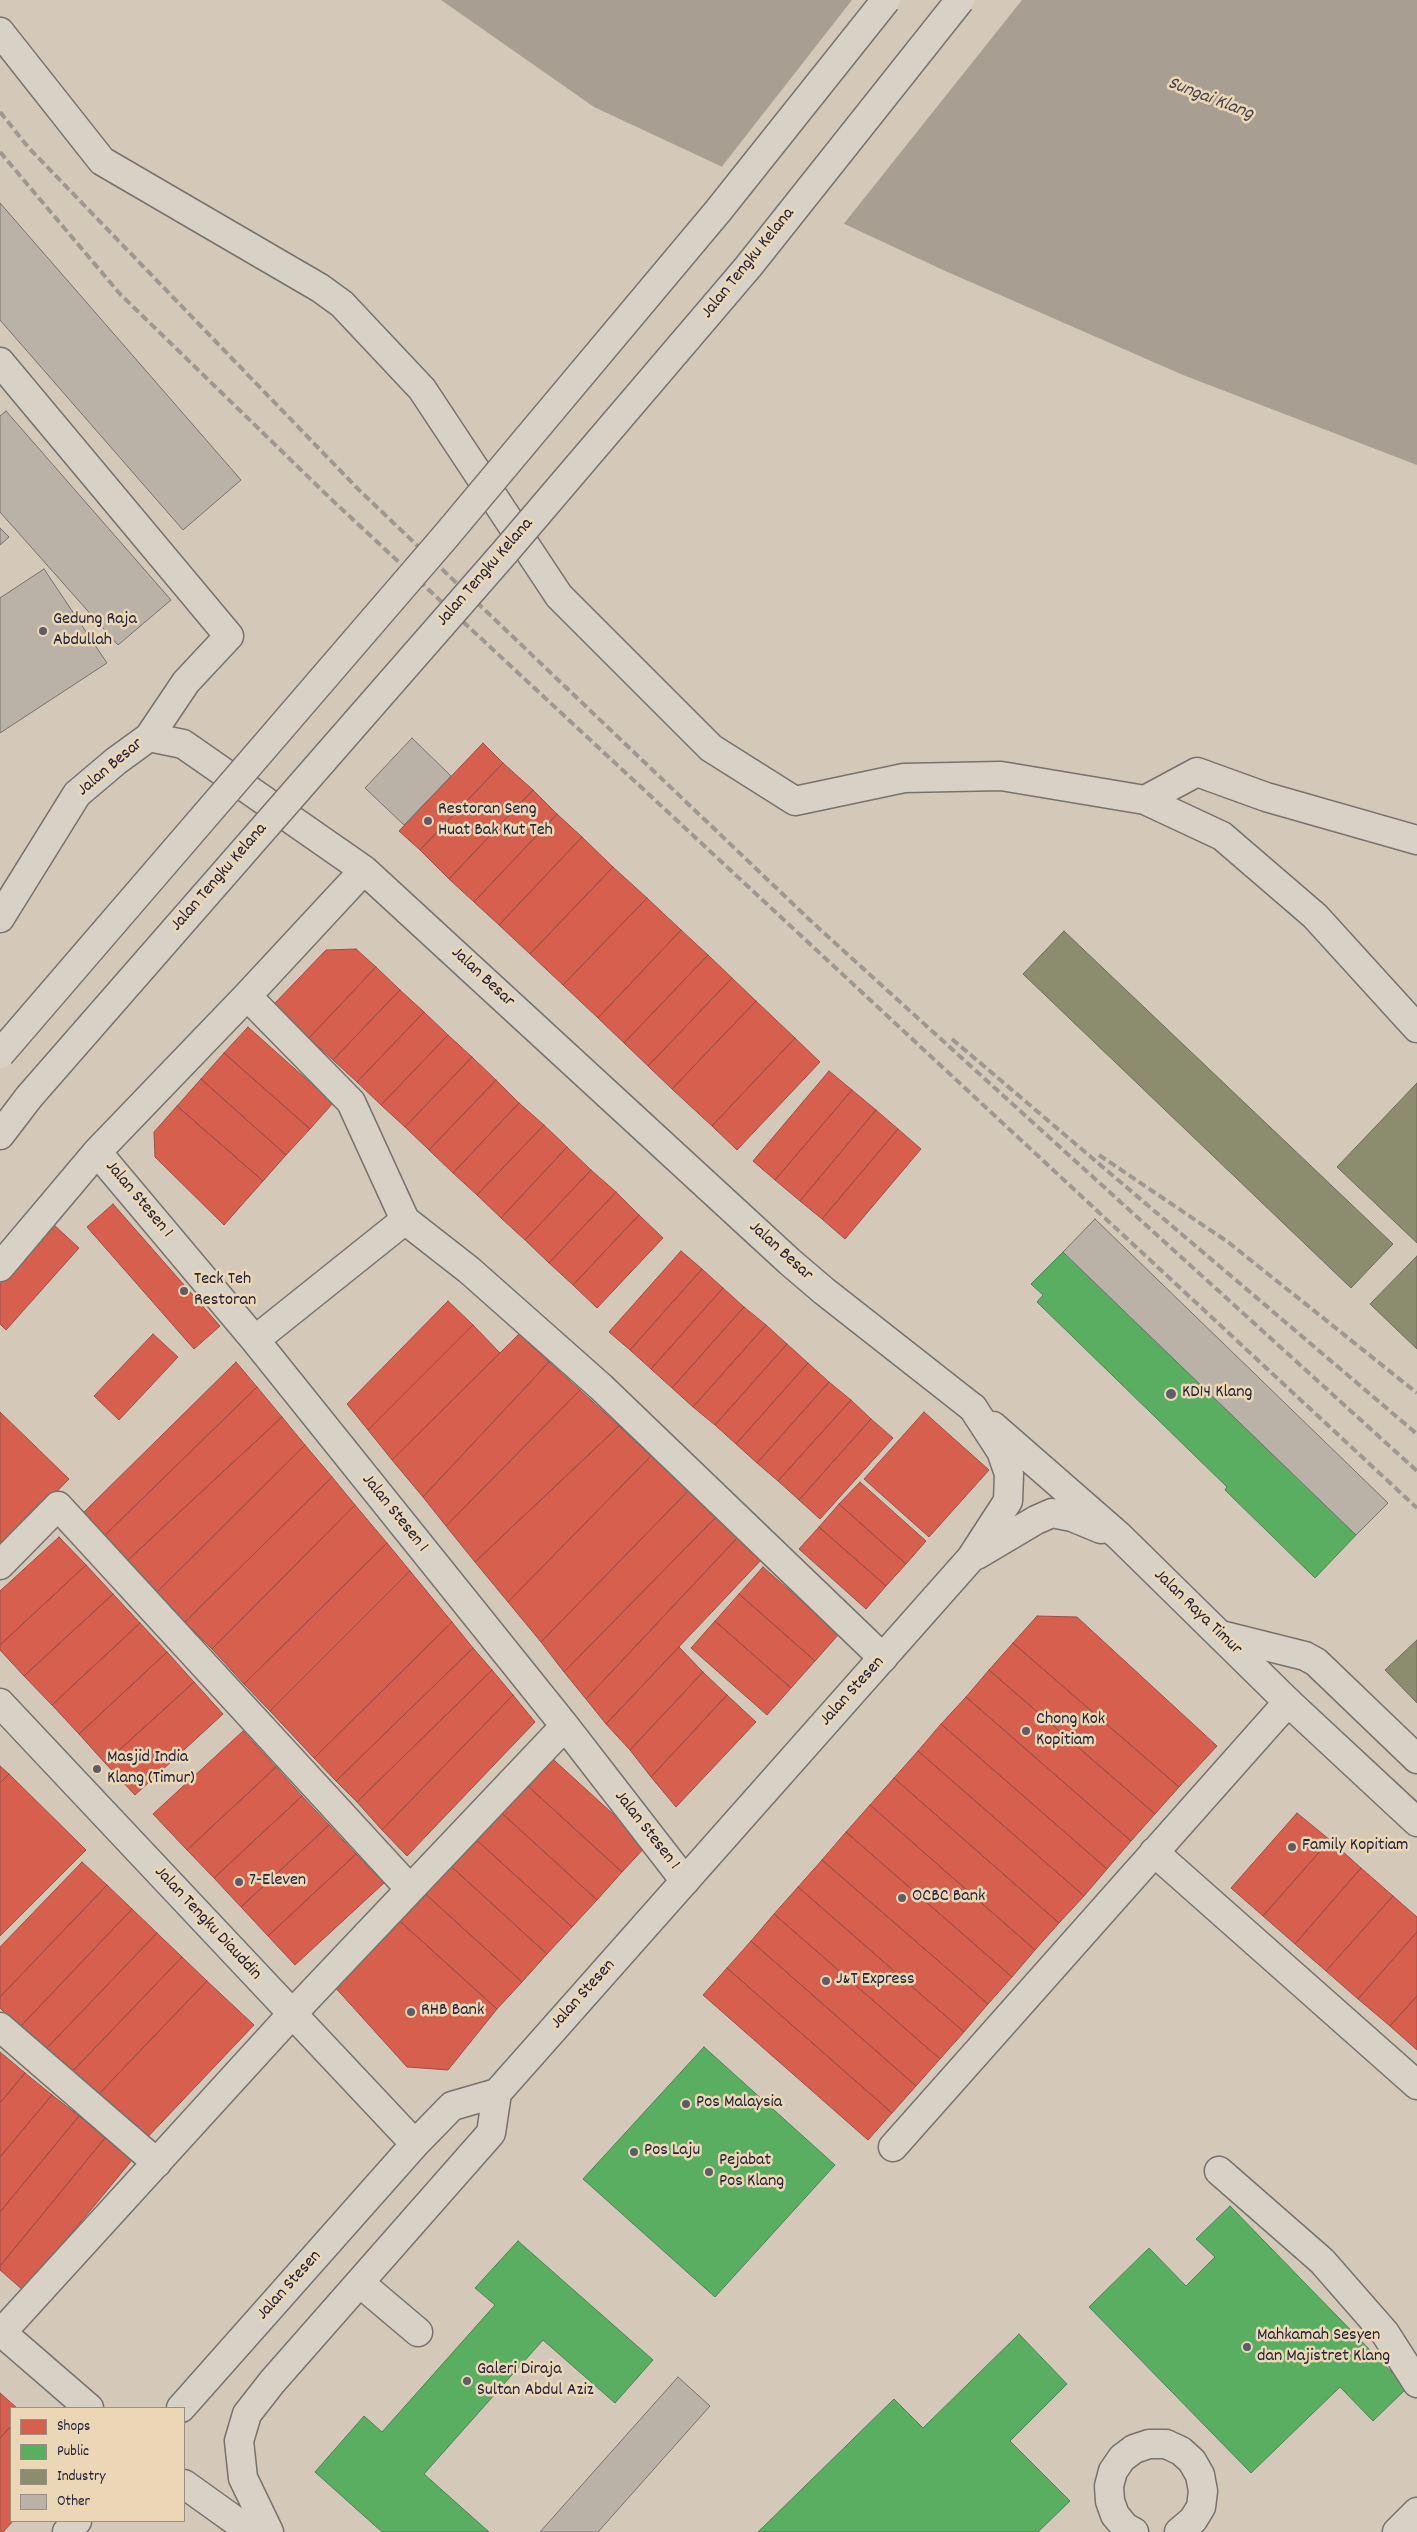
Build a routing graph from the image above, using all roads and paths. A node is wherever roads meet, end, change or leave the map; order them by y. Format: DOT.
graph roads {
  1 [pos="886,0"];
  2 [pos="960,0"];
  3 [pos="0,32"];
  4 [pos="0,362"];
  5 [pos="149,737"];
  6 [pos="1145,800"];
  7 [pos="1417,840"];
  8 [pos="364,870"];
  9 [pos="0,918"];
  10 [pos="247,996"];
  11 [pos="1417,1028"];
  12 [pos="0,1054"];
  13 [pos="0,1135"];
  14 [pos="97,1152"];
  15 [pos="405,1220"];
  16 [pos="0,1267"];
  17 [pos="254,1340"];
  18 [pos="973,1408"];
  19 [pos="1119,1536"];
  20 [pos="972,1558"];
  21 [pos="0,1565"];
  22 [pos="1221,1635"];
  23 [pos="883,1658"];
  24 [pos="1288,1702"];
  25 [pos="0,1703"];
  26 [pos="565,1726"];
  27 [pos="1417,1759"];
  28 [pos="1417,1822"];
  29 [pos="1154,1852"];
  30 [pos="686,1881"];
  31 [pos="410,1889"];
  32 [pos="292,2014"];
  33 [pos="0,2027"];
  34 [pos="1417,2085"];
  35 [pos="497,2093"];
  36 [pos="415,2144"];
  37 [pos="893,2147"];
  38 [pos="157,2163"];
  39 [pos="1219,2172"];
  40 [pos="360,2283"];
  41 [pos="1,2331"];
  42 [pos="418,2332"];
  43 [pos="1417,2383"];
  44 [pos="88,2407"];
  45 [pos="182,2407"];
  46 [pos="185,2485"];
  47 [pos="1417,2512"];
  48 [pos="77,2522"];
  49 [pos="1192,2528"];
  50 [pos="67,2532"];
  51 [pos="251,2532"];
  52 [pos="269,2532"];
  53 [pos="1134,2532"];
  54 [pos="1397,2532"];
  1 -- 12 [label="main road, bridge"];
  2 -- 13 [label="main road, Jalan Tengku Kelana, bridge"];
  3 -- 6 [label="main road"];
  4 -- 5 [label="main road"];
  5 -- 8 [label="main road, Jalan Besar"];
  5 -- 9 [label="main road, Jalan Besar"];
  6 -- 7 [label="main road"];
  6 -- 11 [label="main road"];
  8 -- 10 [label="main road"];
  8 -- 18 [label="main road, Jalan Besar"];
  10 -- 14 [label="main road"];
  10 -- 15 [label="main road"];
  14 -- 16 [label="main road"];
  14 -- 17 [label="main road, Jalan Stesen 1"];
  15 -- 17 [label="main road"];
  15 -- 23 [label="main road"];
  17 -- 26 [label="main road, Jalan Stesen 1"];
  18 -- 19 [label="main road, Jalan Raya Timur"];
  18 -- 20 [label="main road, Jalan Stesen"];
  19 -- 20 [label="main road, Jalan Stesen"];
  19 -- 22 [label="main road, Jalan Raya Timur"];
  20 -- 23 [label="main road, Jalan Stesen"];
  21 -- 31 [label="main road"];
  22 -- 24 [label="main road, Jalan Raya Timur"];
  22 -- 27 [label="main road"];
  23 -- 30 [label="main road, Jalan Stesen"];
  24 -- 28 [label="main road, Jalan Raya Timur"];
  24 -- 29 [label="main road"];
  25 -- 32 [label="main road, Jalan Tengku Diauddin"];
  26 -- 30 [label="main road, Jalan Stesen 1"];
  26 -- 31 [label="main road"];
  29 -- 34 [label="main road"];
  29 -- 37 [label="main road"];
  30 -- 35 [label="main road, Jalan Stesen"];
  31 -- 32 [label="main road"];
  32 -- 36 [label="main road, Jalan Tengku Diauddin"];
  32 -- 38 [label="main road"];
  33 -- 38 [label="main road"];
  35 -- 36 [label="main road, Jalan Stesen"];
  35 -- 40 [label="main road"];
  36 -- 45 [label="main road, Jalan Stesen"];
  38 -- 41 [label="main road"];
  39 -- 43 [label="main road"];
  40 -- 42 [label="main road"];
  40 -- 52 [label="main road"];
  41 -- 44 [label="main road"];
  46 -- 51 [label="main road"];
  47 -- 54 [label="main road"];
  48 -- 50 [label="main road"];
  49 -- 53 [label="main road"];
}
